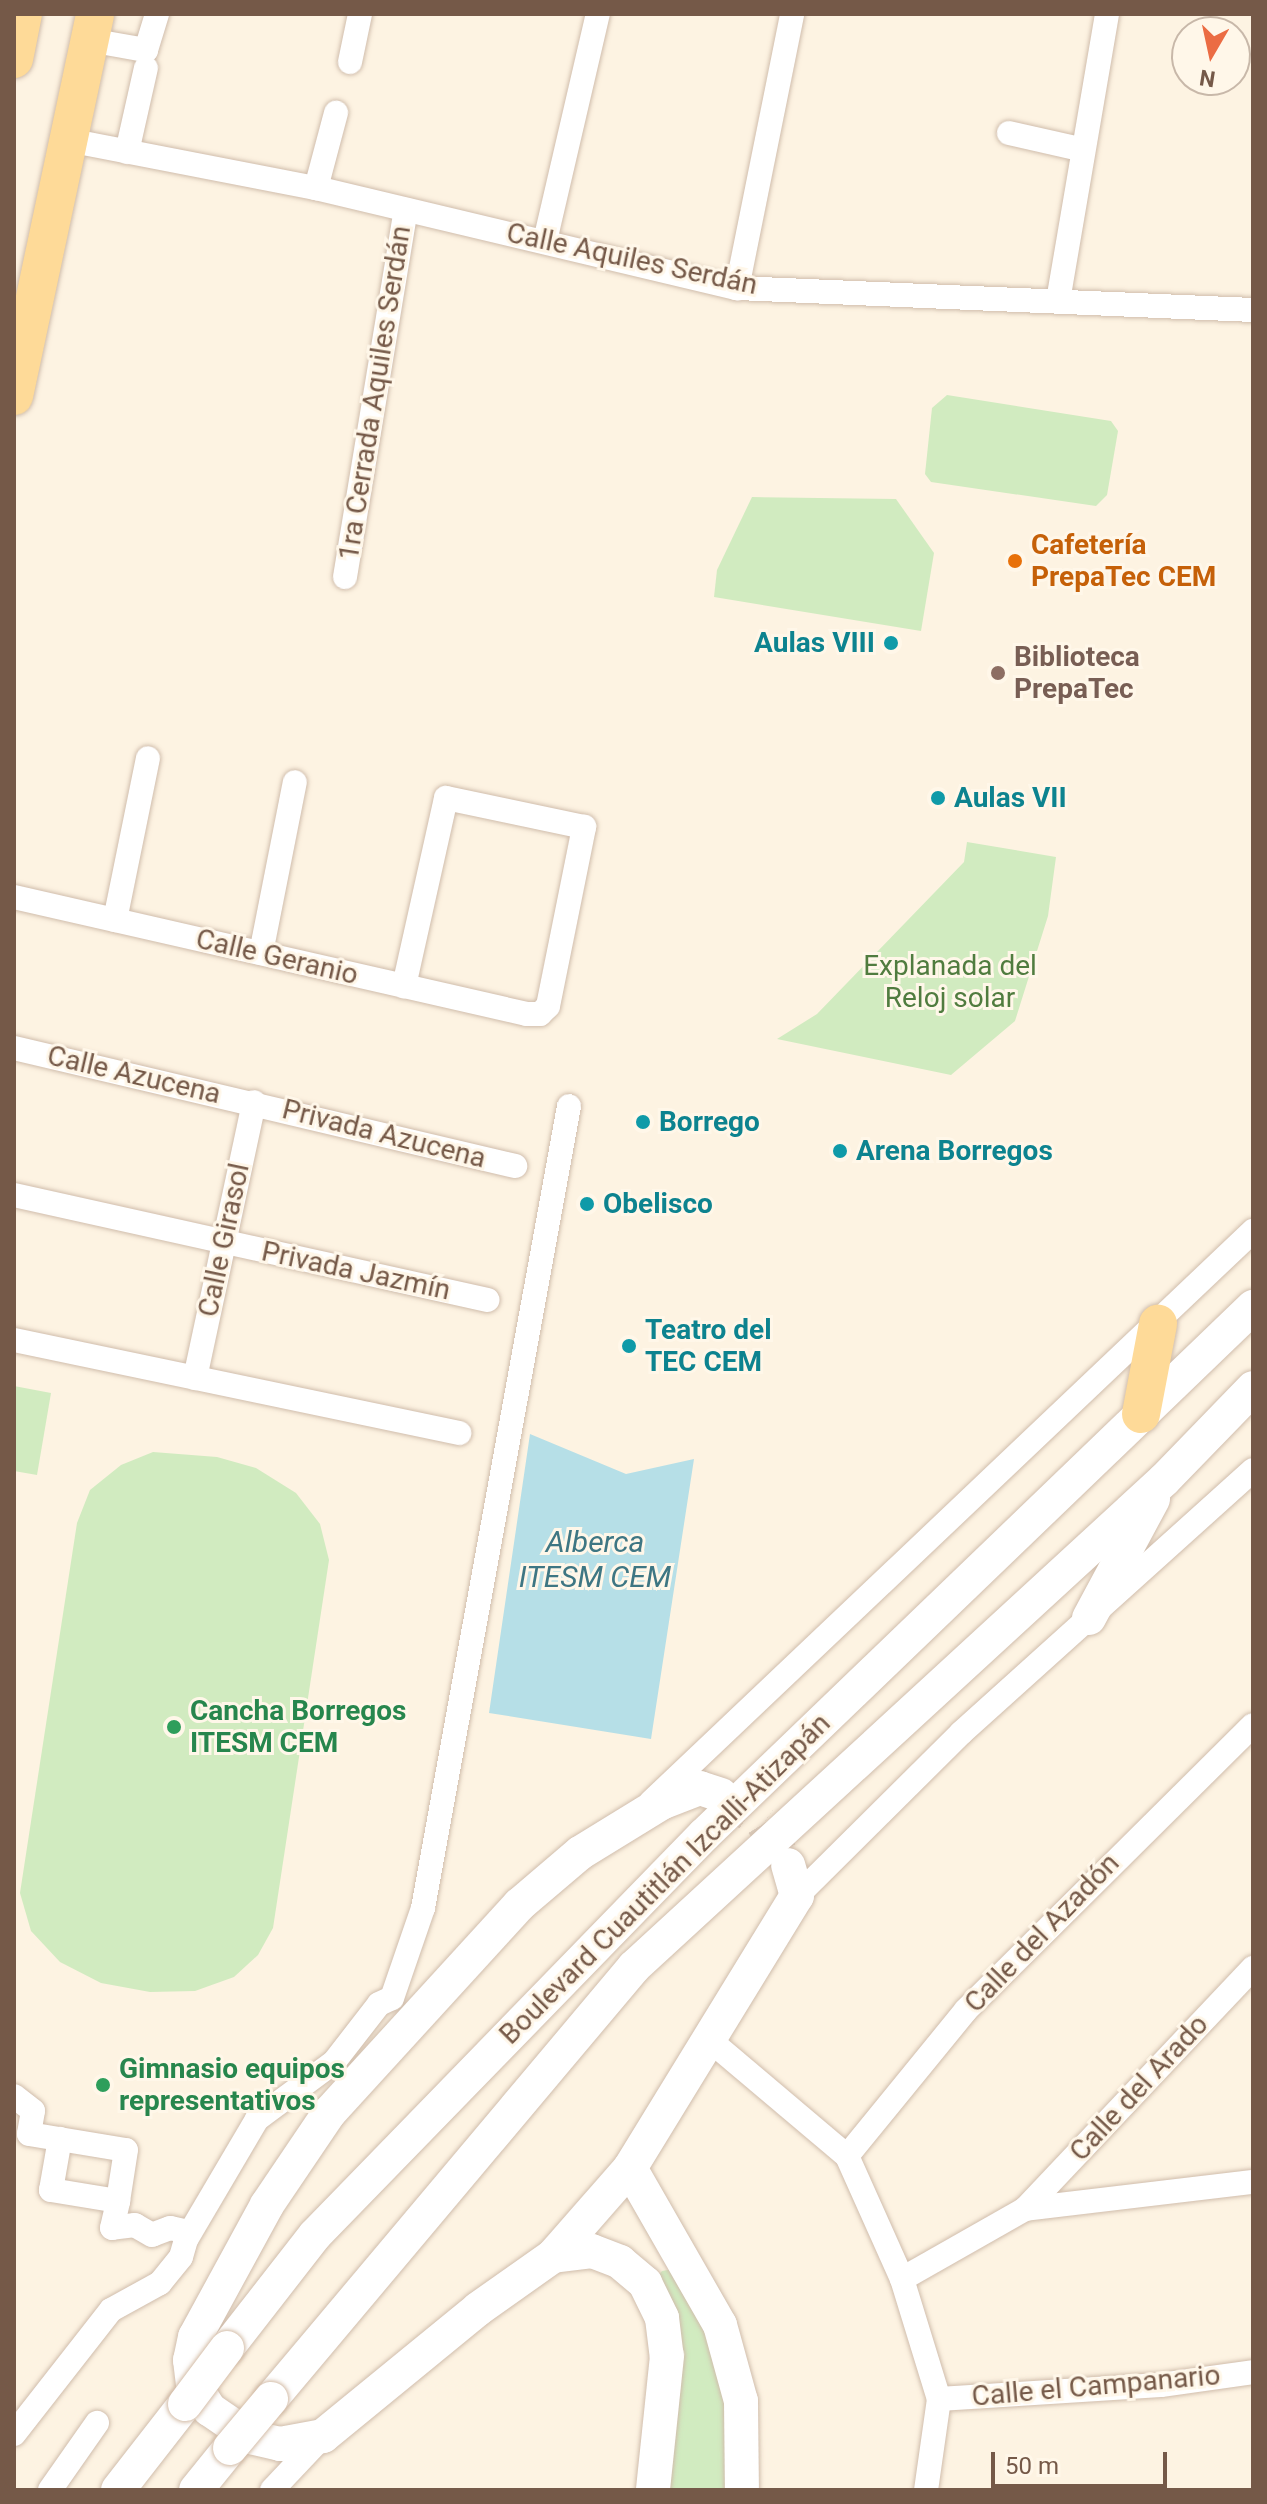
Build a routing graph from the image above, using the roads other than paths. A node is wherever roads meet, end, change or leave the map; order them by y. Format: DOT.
graph roads {
  1 [pos="23,14"];
  2 [pos="157,14"];
  3 [pos="360,14"];
  4 [pos="598,14"];
  5 [pos="792,14"];
  6 [pos="1107,14"];
  7 [pos="92,27"];
  8 [pos="14,59"];
  9 [pos="350,62"];
  10 [pos="146,68"];
  11 [pos="336,113"];
  12 [pos="1009,133"];
  13 [pos="68,140"];
  14 [pos="1080,149"];
  15 [pos="127,152"];
  16 [pos="316,188"];
  17 [pos="406,210"];
  18 [pos="545,241"];
  19 [pos="737,288"];
  20 [pos="1058,301"];
  21 [pos="1253,310"];
  22 [pos="14,396"];
  23 [pos="345,577"];
  24 [pos="148,758"];
  25 [pos="295,782"];
  26 [pos="14,897"];
  27 [pos="115,920"];
  28 [pos="261,953"];
  29 [pos="404,986"];
  30 [pos="14,1048"];
  31 [pos="254,1102"];
  32 [pos="569,1106"];
  33 [pos="515,1166"];
  34 [pos="14,1195"];
  35 [pos="1253,1231"];
  36 [pos="224,1242"];
  37 [pos="488,1300"];
  38 [pos="1253,1307"];
  39 [pos="1158,1324"];
  40 [pos="14,1340"];
  41 [pos="195,1378"];
  42 [pos="1253,1388"];
  43 [pos="1141,1414"];
  44 [pos="459,1433"];
  45 [pos="1253,1470"];
  46 [pos="1164,1480"];
  47 [pos="1089,1618"];
  48 [pos="1253,1725"];
  49 [pos="721,1795"];
  50 [pos="626,1825"];
  51 [pos="792,1881"];
  52 [pos="1253,1968"];
  53 [pos="706,2037"];
  54 [pos="502,2043"];
  55 [pos="532,2086"];
  56 [pos="14,2096"];
  57 [pos="60,2139"];
  58 [pos="847,2156"];
  59 [pos="630,2168"];
  60 [pos="1253,2182"];
  61 [pos="118,2201"];
  62 [pos="1025,2209"];
  63 [pos="187,2238"];
  64 [pos="553,2256"];
  65 [pos="684,2258"];
  66 [pos="902,2279"];
  67 [pos="645,2283"];
  68 [pos="1253,2372"];
  69 [pos="939,2399"];
  70 [pos="97,2423"];
  71 [pos="14,2434"];
  72 [pos="323,2436"];
  73 [pos="50,2490"];
  74 [pos="118,2490"];
  75 [pos="196,2490"];
  76 [pos="272,2490"];
  77 [pos="653,2490"];
  78 [pos="742,2490"];
  79 [pos="926,2490"];
  1 -- 8 [label="main road"];
  2 -- 7 [label="street"];
  3 -- 9 [label="street"];
  4 -- 18 [label="street"];
  5 -- 19 [label="street"];
  6 -- 14 [label="street"];
  7 -- 13 [label="main road"];
  10 -- 15 [label="street"];
  11 -- 16 [label="street"];
  12 -- 14 [label="street"];
  13 -- 15 [label="street, Calle Aquiles Serdán"];
  13 -- 22 [label="main road"];
  14 -- 20 [label="street"];
  15 -- 16 [label="street, Calle Aquiles Serdán"];
  16 -- 17 [label="street, Calle Aquiles Serdán"];
  17 -- 18 [label="street, Calle Aquiles Serdán"];
  17 -- 23 [label="street, 1ra Cerrada Aquiles Serdán"];
  18 -- 19 [label="street, Calle Aquiles Serdán"];
  19 -- 20 [label="street, Calle Aquiles Serdán"];
  20 -- 21 [label="street, Calle Aquiles Serdán"];
  24 -- 27 [label="street"];
  25 -- 28 [label="street"];
  26 -- 27 [label="street, Calle Geranio"];
  27 -- 28 [label="street, Calle Geranio"];
  28 -- 29 [label="street, Calle Geranio"];
  29 -- 29 [label="street, Calle Geranio"];
  30 -- 31 [label="street, Calle Azucena"];
  31 -- 33 [label="street, Privada Azucena"];
  31 -- 36 [label="street, Calle Girasol"];
  32 -- 63 [label="street"];
  34 -- 36 [label="street, Privada Jazmín"];
  35 -- 39 [label="street"];
  36 -- 37 [label="street, Privada Jazmín"];
  36 -- 41 [label="street, Calle Girasol"];
  38 -- 43 [label="main road, Boulevard Cuautitlán Izcalli-Atizapán"];
  39 -- 43 [label="main road"];
  39 -- 50 [label="street"];
  40 -- 41 [label="street"];
  41 -- 44 [label="street"];
  42 -- 46 [label="main road, Boulevard Cuautitlán Izcalli-Atizapán"];
  43 -- 54 [label="main road, Boulevard Cuautitlán Izcalli-Atizapán"];
  45 -- 47 [label="street"];
  46 -- 47 [label="main road"];
  46 -- 55 [label="main road, Boulevard Cuautitlán Izcalli-Atizapán"];
  47 -- 51 [label="street"];
  48 -- 58 [label="street, Calle del Azadón"];
  49 -- 50 [label="main road"];
  50 -- 72 [label="main road"];
  51 -- 53 [label="main road"];
  52 -- 62 [label="street, Calle del Arado"];
  53 -- 58 [label="street"];
  53 -- 59 [label="main road"];
  54 -- 55 [label="main road"];
  54 -- 74 [label="main road, Boulevard Cuautitlán Izcalli-Atizapán, bridge"];
  55 -- 75 [label="main road, Boulevard Cuautitlán Izcalli-Atizapán, bridge"];
  56 -- 57 [label="street"];
  57 -- 61 [label="street"];
  57 -- 61 [label="street"];
  58 -- 66 [label="street"];
  59 -- 64 [label="main road"];
  59 -- 65 [label="main road"];
  60 -- 62 [label="street, Calle del Arado"];
  61 -- 63 [label="street"];
  62 -- 66 [label="street, Calle del Arado"];
  63 -- 71 [label="street"];
  64 -- 67 [label="main road"];
  64 -- 72 [label="main road"];
  65 -- 67 [label="main road"];
  65 -- 78 [label="main road"];
  66 -- 69 [label="street"];
  67 -- 77 [label="main road"];
  68 -- 69 [label="street, Calle el Campanario"];
  69 -- 79 [label="street"];
  70 -- 73 [label="street"];
  72 -- 76 [label="street"];
}
